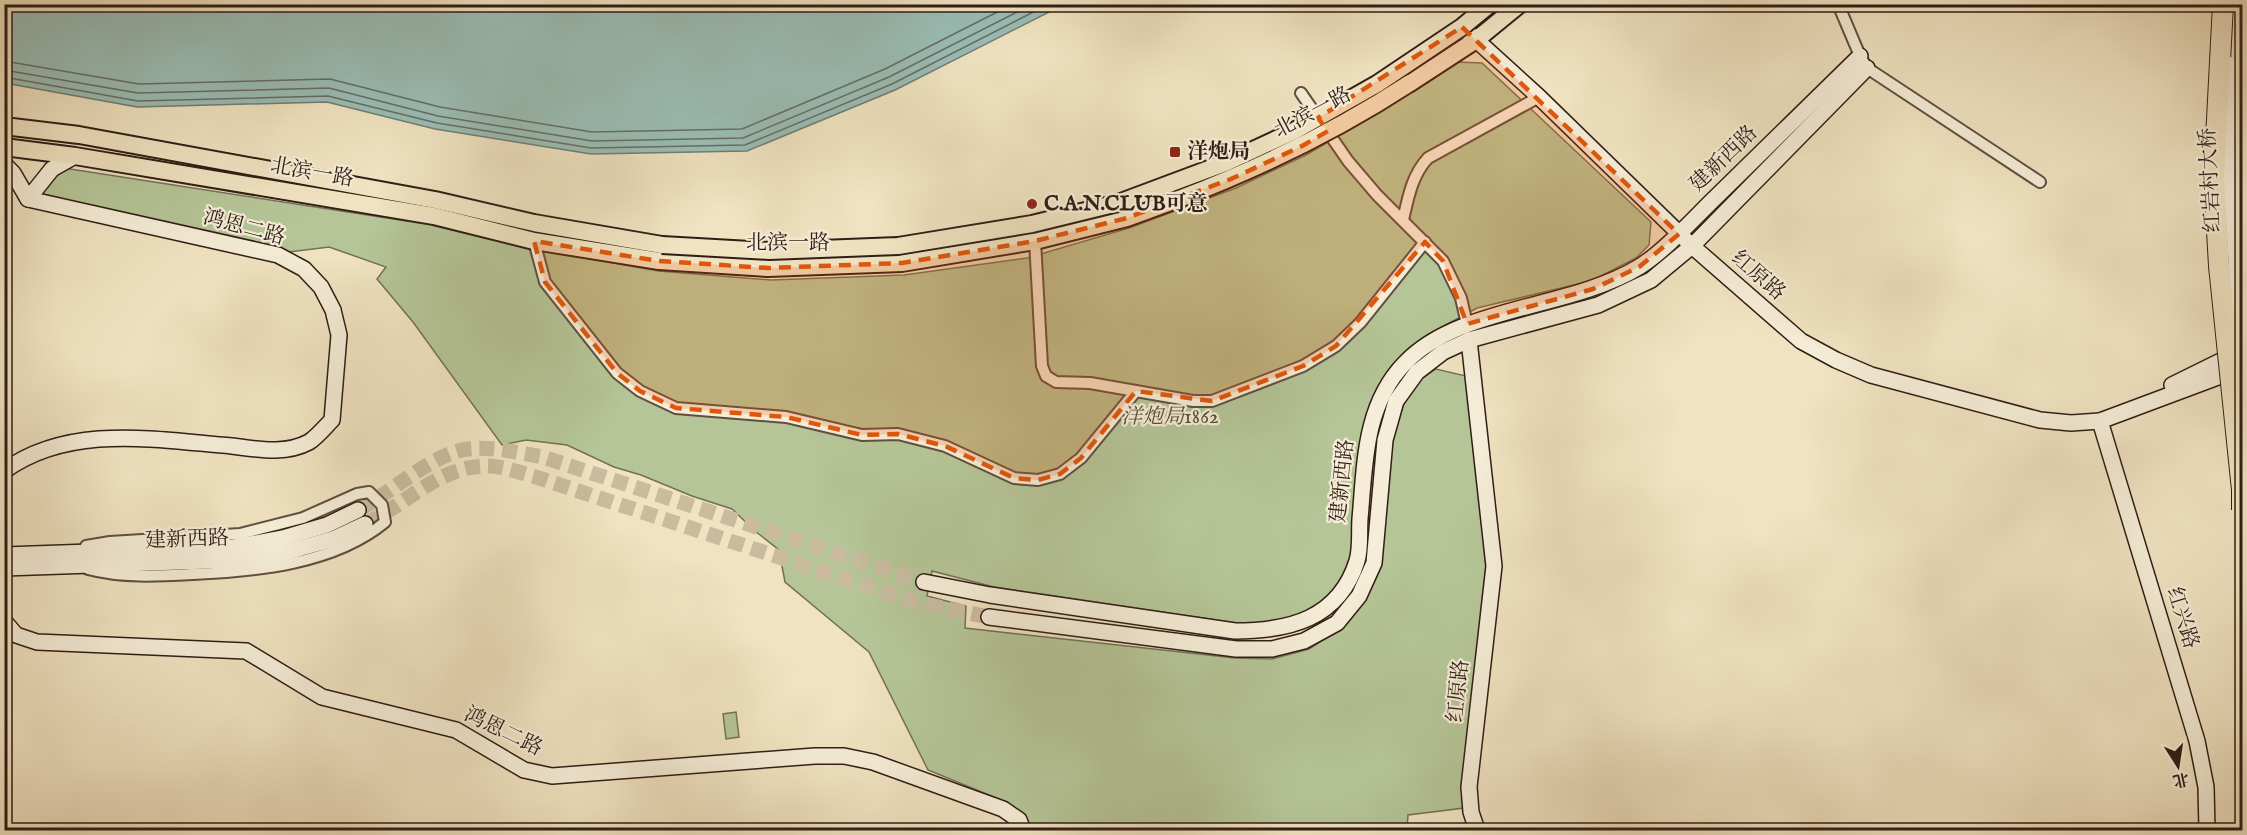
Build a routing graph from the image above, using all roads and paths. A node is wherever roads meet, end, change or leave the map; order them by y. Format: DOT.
graph roads {
  1 [pos="1490,4"];
  2 [pos="1520,4"];
  3 [pos="1838,4"];
  4 [pos="2223,4"];
  5 [pos="2229,4"];
  6 [pos="1462,27"];
  7 [pos="1476,40"];
  8 [pos="1864,62"];
  9 [pos="1301,93"];
  10 [pos="1539,97"];
  11 [pos="4,126"];
  12 [pos="2242,144"];
  13 [pos="4,147"];
  14 [pos="75,156"];
  15 [pos="4,164"];
  16 [pos="2040,182"];
  17 [pos="28,199"];
  18 [pos="1402,220"];
  19 [pos="1678,234"];
  20 [pos="534,241"];
  21 [pos="1035,241"];
  22 [pos="1425,242"];
  23 [pos="1692,246"];
  24 [pos="1467,324"];
  25 [pos="1469,340"];
  26 [pos="2242,352"];
  27 [pos="2242,368"];
  28 [pos="1136,391"];
  29 [pos="2100,422"];
  30 [pos="4,471"];
  31 [pos="2242,480"];
  32 [pos="2242,490"];
  33 [pos="358,510"];
  34 [pos="2242,510"];
  35 [pos="365,524"];
  36 [pos="46,554"];
  37 [pos="4,555"];
  38 [pos="76,566"];
  39 [pos="4,568"];
  40 [pos="924,582"];
  41 [pos="989,617"];
  42 [pos="4,621"];
  43 [pos="1023,831"];
  44 [pos="1477,831"];
  45 [pos="2207,831"];
  1 -- 6 [label="main road, 北滨一路, bridge"];
  2 -- 7 [label="main road, 北滨一路"];
  3 -- 8 [label="street"];
  4 -- 32 [label="highway, bridge"];
  5 -- 12 [label="highway"];
  5 -- 26 [label="street, 红岩村大桥, bridge"];
  6 -- 7 [label="street, 红原路"];
  6 -- 11 [label="main road, 北滨一路, bridge"];
  7 -- 10 [label="street, 红原路"];
  7 -- 21 [label="main road, 北滨一路, bridge"];
  8 -- 16 [label="street"];
  8 -- 19 [label="street, 建新西路"];
  8 -- 23 [label="street, 建新西路"];
  9 -- 18 [label="street"];
  10 -- 18 [label="street"];
  10 -- 19 [label="street, 红原路"];
  13 -- 14 [label="main road, 北滨一路"];
  14 -- 17 [label="street"];
  14 -- 20 [label="main road, 北滨一路"];
  15 -- 17 [label="street"];
  17 -- 30 [label="street, 鸿恩二路"];
  18 -- 22 [label="street"];
  19 -- 23 [label="street, 红原路"];
  19 -- 24 [label="street, 建新西路"];
  20 -- 21 [label="main road, 北滨一路"];
  20 -- 28 [label="street"];
  21 -- 28 [label="street"];
  22 -- 24 [label="street"];
  22 -- 28 [label="street"];
  23 -- 25 [label="street, 建新西路"];
  23 -- 29 [label="street, 红原路"];
  24 -- 40 [label="street, 建新西路"];
  25 -- 41 [label="street, 建新西路"];
  25 -- 44 [label="street, 红原路"];
  26 -- 29 [label="street"];
  27 -- 29 [label="street"];
  29 -- 45 [label="street, 红兴路"];
  31 -- 32 [label="street, bridge"];
  32 -- 34 [label="highway, bridge"];
  33 -- 36 [label="street, 建新西路"];
  35 -- 38 [label="street, 建新西路"];
  36 -- 37 [label="street, 建新西路"];
  36 -- 38 [label="street"];
  38 -- 39 [label="street, 建新西路"];
  42 -- 43 [label="street, 鸿恩二路"];
}
